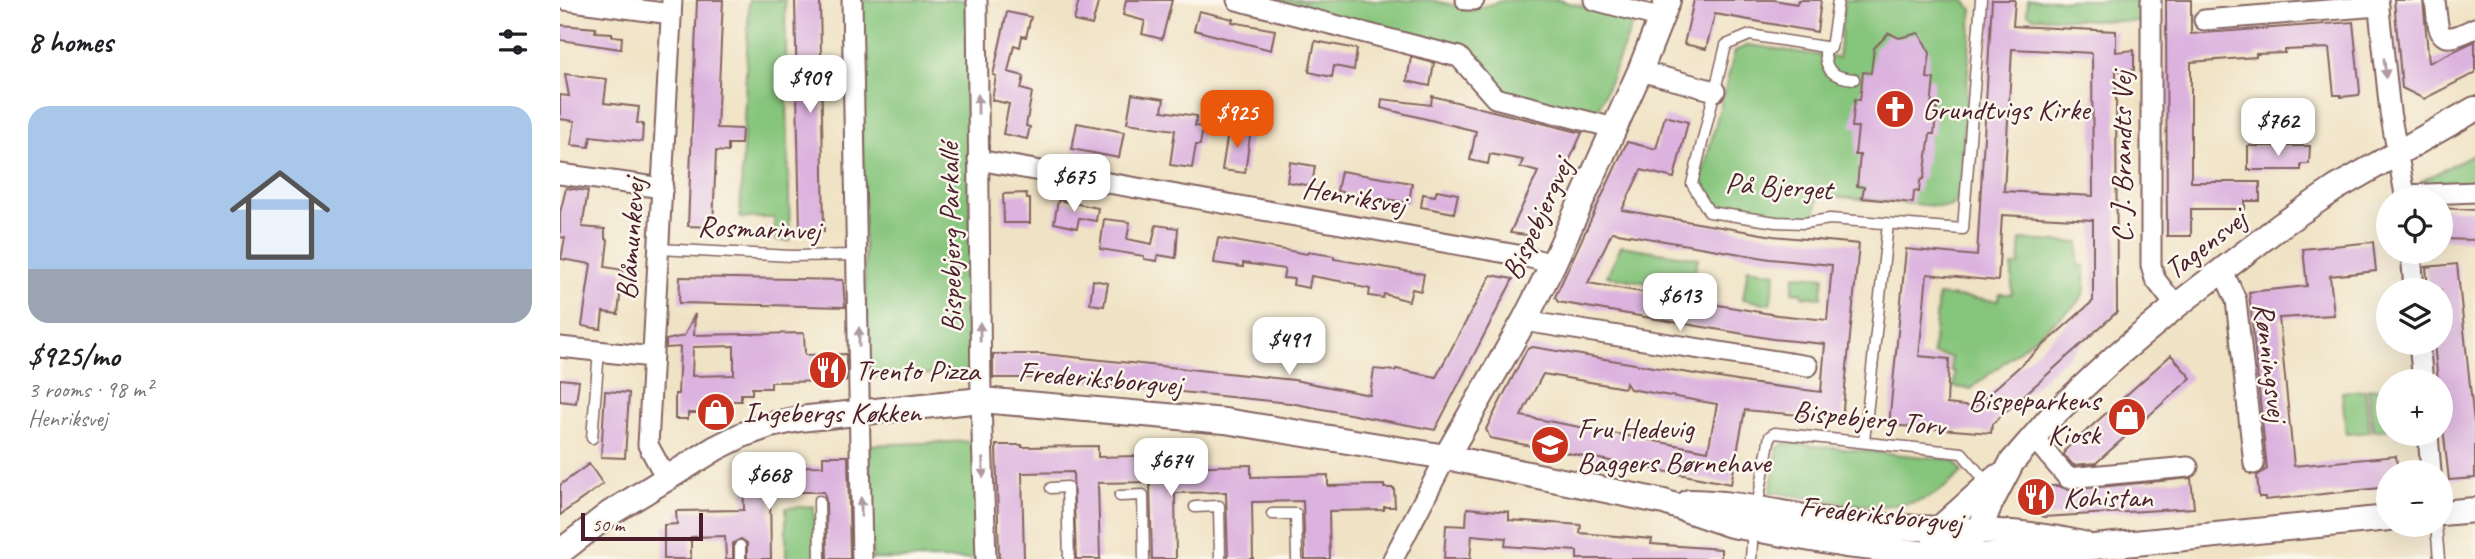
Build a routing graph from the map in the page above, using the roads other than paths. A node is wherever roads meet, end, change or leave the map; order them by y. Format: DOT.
graph roads {
  1 [pos="565,0"];
  2 [pos="852,0"];
  3 [pos="977,0"];
  4 [pos="1237,0"];
  5 [pos="1466,0"];
  6 [pos="1474,0"];
  7 [pos="1594,0"];
  8 [pos="1838,0"];
  9 [pos="1981,0"];
  10 [pos="2151,0"];
  11 [pos="2435,0"];
  12 [pos="2379,3"];
  13 [pos="671,7"];
  14 [pos="1665,9"];
  15 [pos="2204,20"];
  16 [pos="2475,28"];
  17 [pos="1825,47"];
  18 [pos="1640,71"];
  19 [pos="1854,79"];
  20 [pos="1715,91"];
  21 [pos="2475,109"];
  22 [pos="1614,128"];
  23 [pos="2398,152"];
  24 [pos="978,160"];
  25 [pos="560,174"];
  26 [pos="2403,187"];
  27 [pos="663,188"];
  28 [pos="2475,192"];
  29 [pos="2453,194"];
  30 [pos="1888,224"];
  31 [pos="659,249"];
  32 [pos="858,255"];
  33 [pos="1553,264"];
  34 [pos="2222,270"];
  35 [pos="2176,306"];
  36 [pos="1524,321"];
  37 [pos="560,347"];
  38 [pos="599,351"];
  39 [pos="652,357"];
  40 [pos="1808,366"];
  41 [pos="981,400"];
  42 [pos="859,412"];
  43 [pos="2032,437"];
  44 [pos="592,438"];
  45 [pos="1864,441"];
  46 [pos="1446,457"];
  47 [pos="2254,464"];
  48 [pos="2188,467"];
  49 [pos="1997,477"];
  50 [pos="666,478"];
  51 [pos="1051,488"];
  52 [pos="1120,496"];
  53 [pos="819,500"];
  54 [pos="1195,507"];
  55 [pos="2475,510"];
  56 [pos="2453,512"];
  57 [pos="1272,514"];
  58 [pos="1755,519"];
  59 [pos="2376,519"];
  60 [pos="1938,530"];
  61 [pos="1979,532"];
  62 [pos="2437,537"];
  63 [pos="740,546"];
  64 [pos="2094,547"];
  65 [pos="1876,548"];
  66 [pos="561,549"];
  67 [pos="740,559"];
  68 [pos="820,559"];
  69 [pos="862,559"];
  70 [pos="986,559"];
  71 [pos="1069,559"];
  72 [pos="1144,559"];
  73 [pos="1220,559"];
  74 [pos="1297,559"];
  75 [pos="1393,559"];
  76 [pos="1751,559"];
  77 [pos="2439,559"];
  1 -- 13 [label="street"];
  2 -- 32 [label="street"];
  24 -- 3 [label="street, Bispebjerg Parkallé, one-way"];
  4 -- 22 [label="street"];
  5 -- 6 [label="street"];
  7 -- 14 [label="street"];
  8 -- 17 [label="lane"];
  9 -- 30 [label="lane, På Bjerget"];
  10 -- 35 [label="street, C. J. Brandts Vej"];
  11 -- 16 [label="street"];
  12 -- 15 [label="street"];
  12 -- 23 [label="street, one-way"];
  13 -- 27 [label="street, Blåmunkevej"];
  14 -- 18 [label="street, Bispebjergvej"];
  17 -- 19 [label="lane"];
  17 -- 20 [label="lane, På Bjerget"];
  18 -- 20 [label="street"];
  18 -- 22 [label="street, Bispebjergvej"];
  20 -- 30 [label="lane, På Bjerget"];
  21 -- 23 [label="street, Tagensvej"];
  22 -- 33 [label="street, Bispebjergvej"];
  23 -- 26 [label="street"];
  23 -- 34 [label="street, Tagensvej"];
  24 -- 33 [label="street, Henriksvej"];
  41 -- 24 [label="street, Bispebjerg Parkallé, one-way"];
  25 -- 27 [label="street"];
  27 -- 31 [label="street, Blåmunkevej"];
  28 -- 29 [label="street"];
  30 -- 45 [label="lane"];
  31 -- 32 [label="lane, Rosmarinvej"];
  31 -- 39 [label="street, Blåmunkevej"];
  42 -- 32 [label="street, one-way"];
  33 -- 36 [label="street, Bispebjergvej"];
  34 -- 35 [label="street, Tagensvej"];
  34 -- 47 [label="street, Rønningsvej"];
  35 -- 43 [label="street, Tagensvej"];
  36 -- 40 [label="street"];
  36 -- 46 [label="street, Bispebjergvej"];
  37 -- 38 [label="street"];
  38 -- 39 [label="street"];
  38 -- 44 [label="lane"];
  39 -- 50 [label="street, Blåmunkevej"];
  41 -- 42 [label="street, Frederiksborgvej"];
  41 -- 46 [label="street, Frederiksborgvej"];
  41 -- 70 [label="street, Bispebjerg Parkallé, one-way"];
  42 -- 50 [label="street, Frederiksborgvej"];
  69 -- 42 [label="street, one-way"];
  43 -- 48 [label="street"];
  43 -- 49 [label="street, Tagensvej"];
  45 -- 49 [label="lane, Bispebjerg Torv"];
  45 -- 58 [label="lane, Bispebjerg Torv"];
  46 -- 58 [label="street, Frederiksborgvej"];
  46 -- 75 [label="street"];
  49 -- 60 [label="street, Tagensvej"];
  49 -- 61 [label="street, Tagensvej"];
  50 -- 66 [label="street, Frederiksborgvej"];
  51 -- 71 [label="lane"];
  52 -- 72 [label="lane"];
  53 -- 68 [label="lane"];
  54 -- 73 [label="lane"];
  55 -- 56 [label="street"];
  57 -- 74 [label="lane"];
  58 -- 60 [label="street, Frederiksborgvej"];
  58 -- 65 [label="street, Frederiksborgvej"];
  58 -- 76 [label="lane, Bispebjerg Torv"];
  59 -- 64 [label="street, Frederiksborgvej"];
  60 -- 61 [label="street, Frederiksborgvej"];
  61 -- 64 [label="street, Frederiksborgvej"];
  61 -- 65 [label="street"];
  62 -- 77 [label="lane"];
  63 -- 67 [label="lane"];
  64 -- 65 [label="street, Frederiksborgvej"];
}
